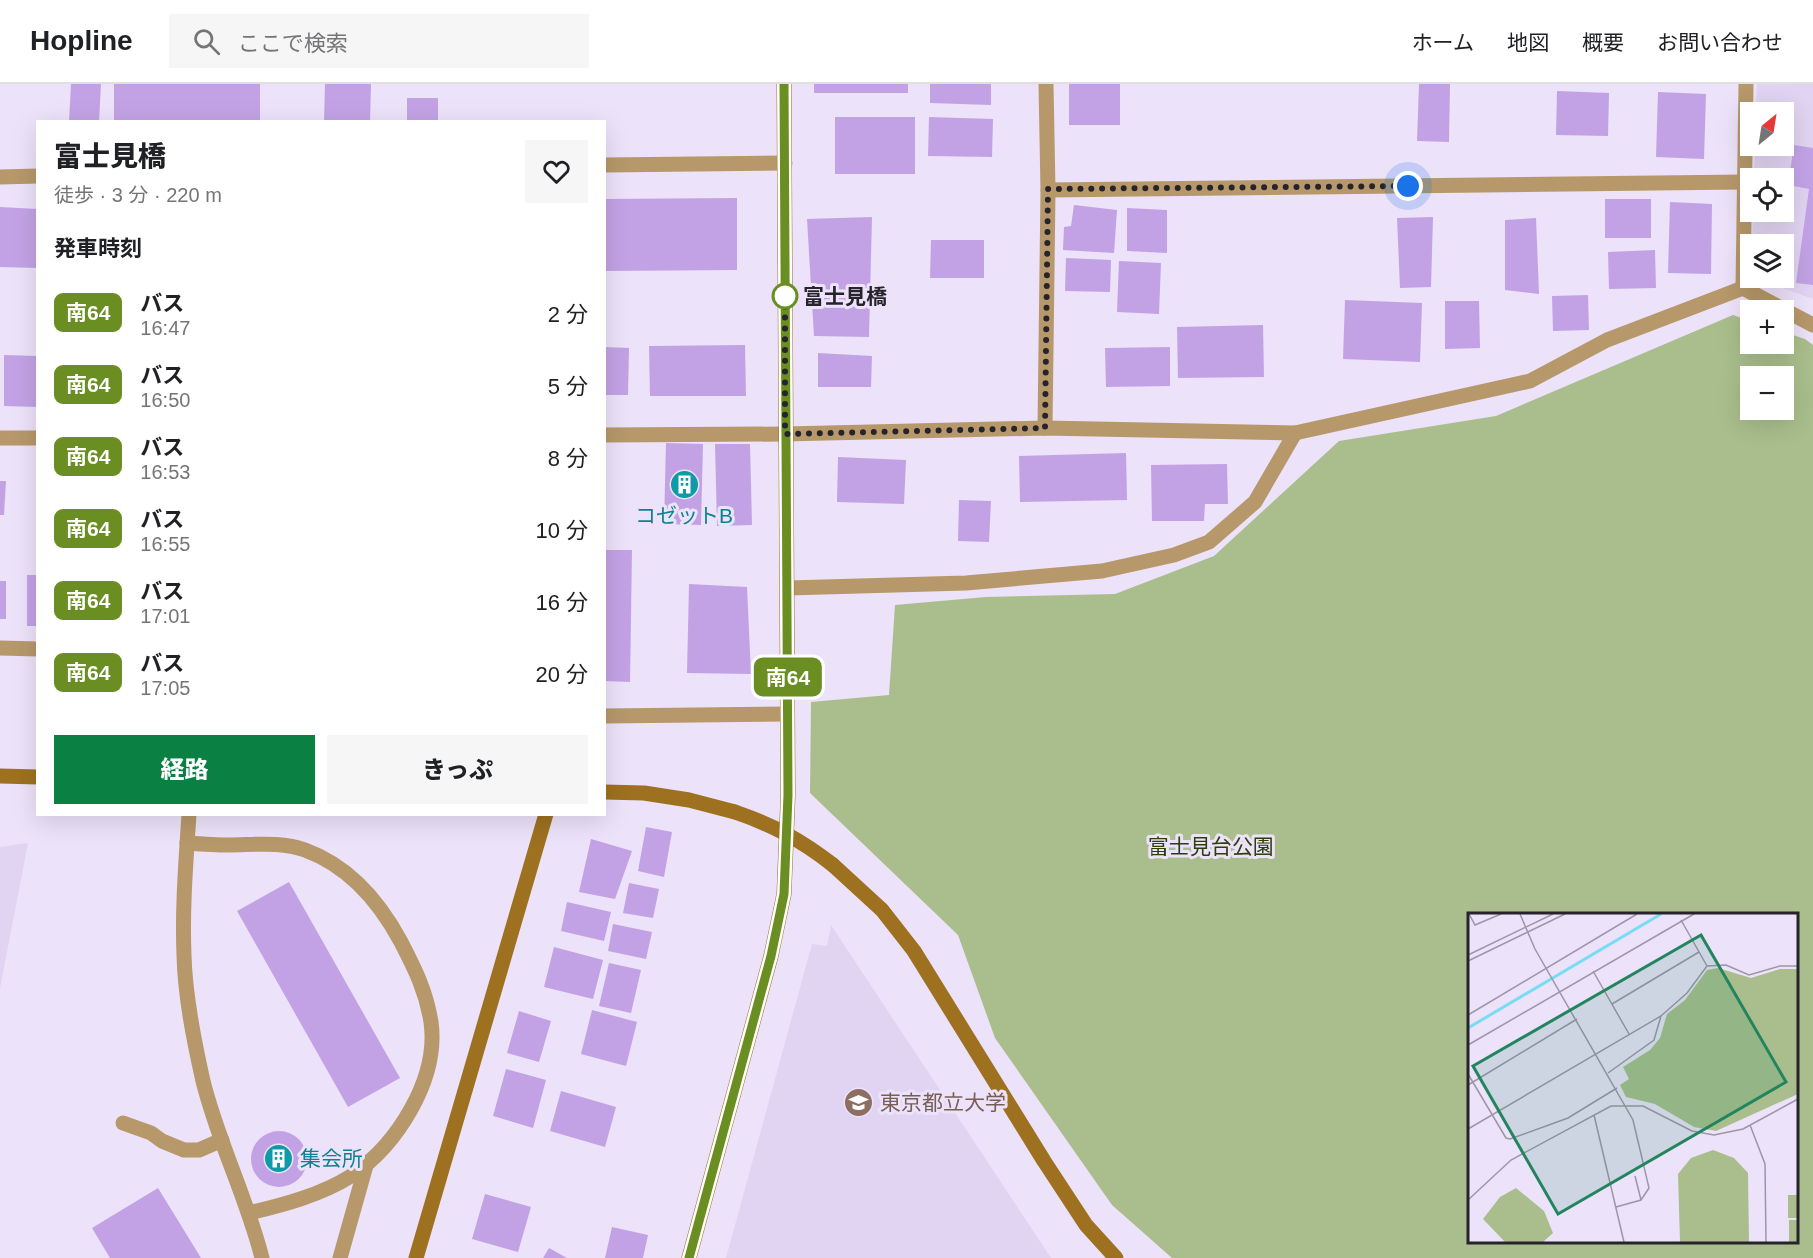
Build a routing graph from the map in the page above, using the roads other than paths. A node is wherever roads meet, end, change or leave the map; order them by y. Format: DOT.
graph roads {
  1 [pos="784,84"];
  2 [pos="1046,84"];
  3 [pos="1746,84"];
  4 [pos="784,163"];
  5 [pos="606,165"];
  6 [pos="1744,168"];
  7 [pos="36,176"];
  8 [pos="0,177"];
  9 [pos="1740,182"];
  10 [pos="1048,189"];
  11 [pos="1743,288"];
  12 [pos="1813,326"];
  13 [pos="1045,428"];
  14 [pos="1294,433"];
  15 [pos="785,434"];
  16 [pos="606,435"];
  17 [pos="0,438"];
  18 [pos="36,438"];
  19 [pos="788,588"];
  20 [pos="0,648"];
  21 [pos="36,649"];
  22 [pos="787,714"];
  23 [pos="606,716"];
  24 [pos="0,776"];
  25 [pos="36,777"];
  26 [pos="606,792"];
  27 [pos="189,816"];
  28 [pos="545,816"];
  29 [pos="187,843"];
  30 [pos="123,1123"];
  31 [pos="222,1140"];
  32 [pos="367,1162"];
  33 [pos="249,1213"];
  34 [pos="262,1258"];
  35 [pos="340,1258"];
  36 [pos="416,1258"];
  37 [pos="689,1258"];
  38 [pos="1116,1258"];
  1 -- 4 [label="street"];
  2 -- 10 [label="street"];
  3 -- 6 [label="street"];
  4 -- 5 [label="street"];
  4 -- 15 [label="street"];
  7 -- 8 [label="street"];
  9 -- 10 [label="street"];
  10 -- 13 [label="street"];
  11 -- 12 [label="street"];
  11 -- 14 [label="street"];
  13 -- 14 [label="street"];
  13 -- 15 [label="street"];
  14 -- 19 [label="street"];
  15 -- 16 [label="street"];
  15 -- 19 [label="street"];
  17 -- 18 [label="street"];
  19 -- 22 [label="street"];
  20 -- 21 [label="street"];
  22 -- 23 [label="street"];
  22 -- 37 [label="street"];
  24 -- 25 [label="street"];
  26 -- 38 [label="street, bridge"];
  27 -- 29 [label="street"];
  28 -- 36 [label="street"];
  29 -- 31 [label="street"];
  29 -- 32 [label="street"];
  30 -- 31 [label="street"];
  31 -- 33 [label="street"];
  32 -- 33 [label="street"];
  32 -- 35 [label="street"];
  33 -- 34 [label="street"];
}
